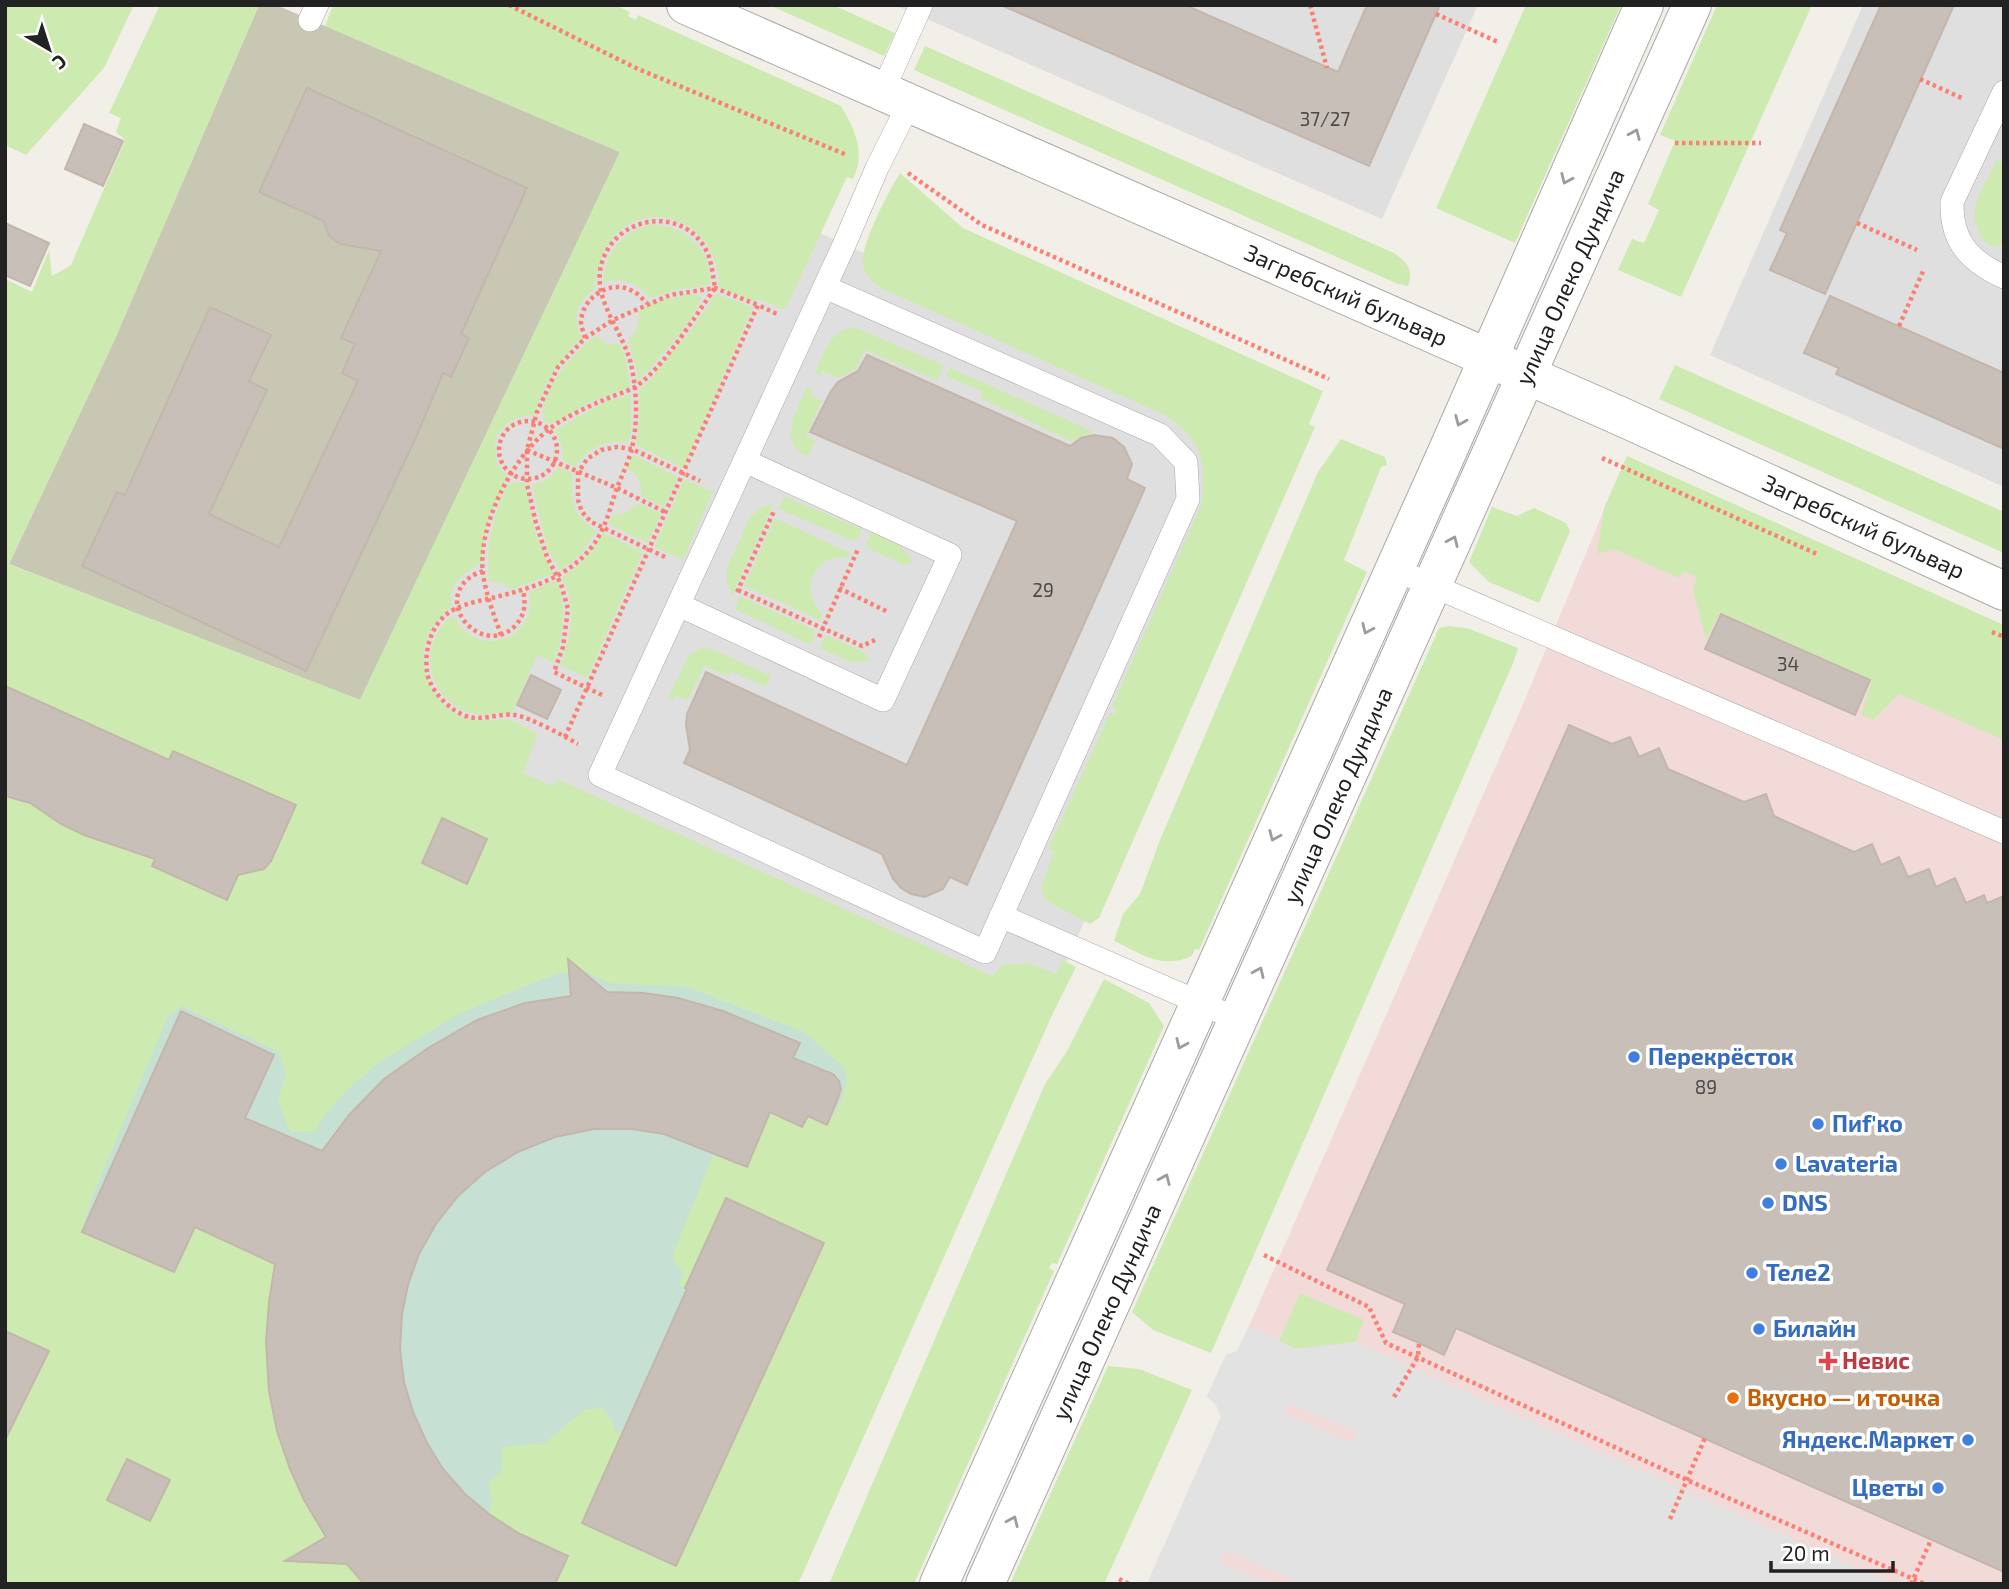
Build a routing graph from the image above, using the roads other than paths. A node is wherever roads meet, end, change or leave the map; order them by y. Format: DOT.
graph roads {
  1 [pos="686,5"];
  2 [pos="921,5"];
  3 [pos="1644,5"];
  4 [pos="1692,5"];
  5 [pos="895,98"];
  6 [pos="1999,102"];
  7 [pos="2004,277"];
  8 [pos="825,287"];
  9 [pos="1486,358"];
  10 [pos="1528,376"];
  11 [pos="745,461"];
  12 [pos="1394,569"];
  13 [pos="1433,585"];
  14 [pos="2004,591"];
  15 [pos="678,606"];
  16 [pos="2004,832"];
  17 [pos="1001,916"];
  18 [pos="1199,1003"];
  19 [pos="1237,1019"];
  20 [pos="1059,1316"];
  21 [pos="1097,1331"];
  22 [pos="939,1584"];
  23 [pos="985,1584"];
  1 -- 5 [label="street, Загребский бульвар"];
  2 -- 5 [label="lane"];
  3 -- 9 [label="street, улица Олеко Дундича, one-way"];
  10 -- 4 [label="street, улица Олеко Дундича, one-way"];
  5 -- 8 [label="lane"];
  5 -- 9 [label="street, Загребский бульвар"];
  6 -- 7 [label="lane"];
  8 -- 11 [label="lane"];
  8 -- 17 [label="lane"];
  9 -- 10 [label="street, Загребский бульвар"];
  9 -- 12 [label="street, улица Олеко Дундича, one-way"];
  13 -- 10 [label="street, улица Олеко Дундича, one-way"];
  10 -- 14 [label="street, Загребский бульвар"];
  11 -- 15 [label="lane"];
  11 -- 15 [label="lane"];
  12 -- 13 [label="lane"];
  12 -- 18 [label="street, улица Олеко Дундича, one-way"];
  13 -- 16 [label="lane"];
  19 -- 13 [label="street, улица Олеко Дундича, one-way"];
  15 -- 17 [label="lane"];
  17 -- 18 [label="lane"];
  18 -- 19 [label="lane"];
  18 -- 20 [label="street, улица Олеко Дундича, one-way"];
  21 -- 19 [label="street, улица Олеко Дундича, one-way"];
  20 -- 21 [label="lane"];
  20 -- 22 [label="street, улица Олеко Дундича"];
  23 -- 21 [label="street, улица Олеко Дундича, one-way"];
}
